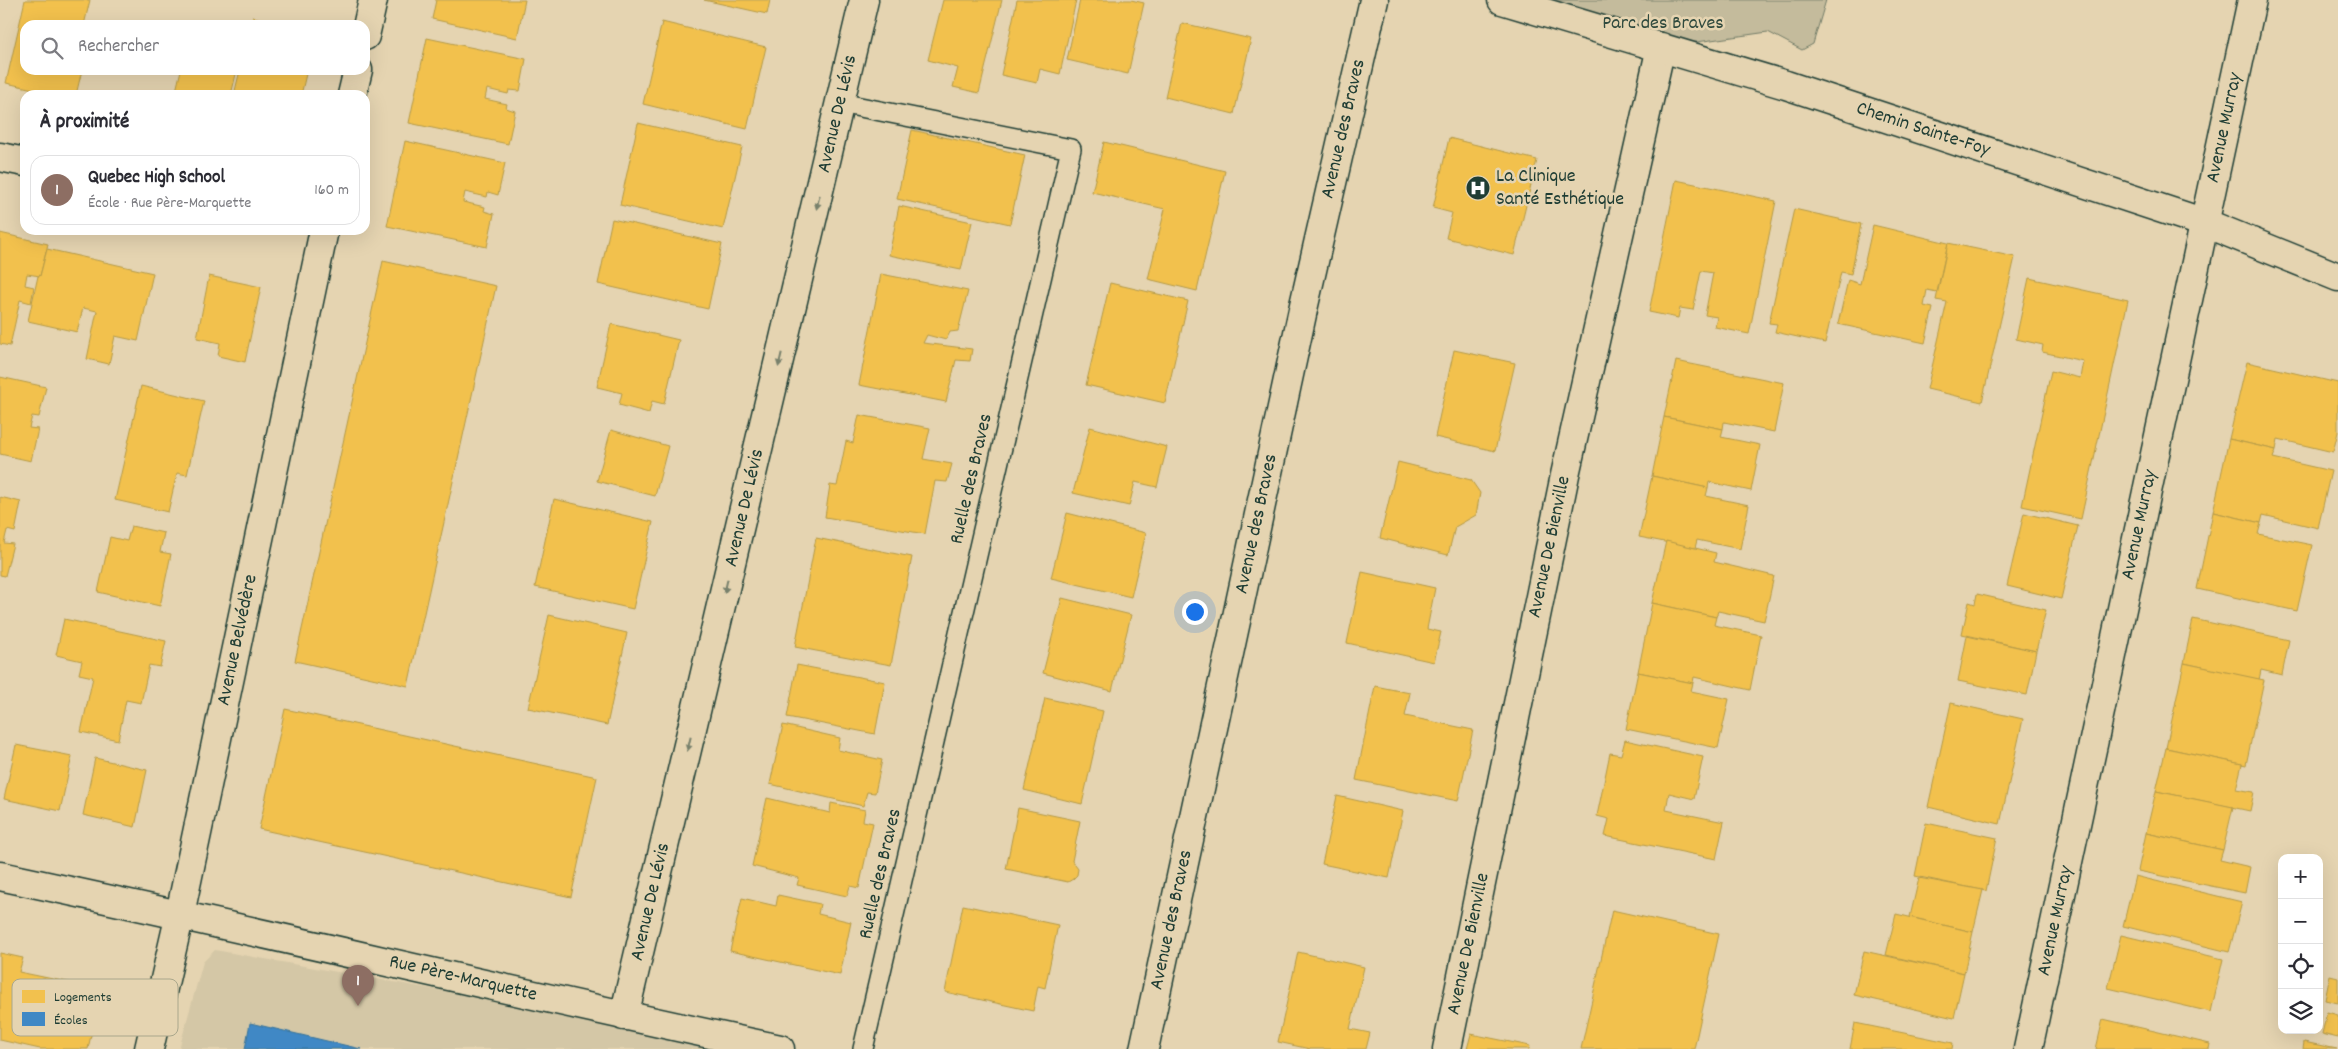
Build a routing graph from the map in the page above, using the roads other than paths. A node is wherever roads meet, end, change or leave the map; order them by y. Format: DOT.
graph roads {
  1 [pos="372,0"];
  2 [pos="864,0"];
  3 [pos="1374,0"];
  4 [pos="1502,0"];
  5 [pos="2252,0"];
  6 [pos="368,20"];
  7 [pos="1661,47"];
  8 [pos="357,75"];
  9 [pos="353,90"];
  10 [pos="840,103"];
  11 [pos="0,157"];
  12 [pos="20,161"];
  13 [pos="2205,223"];
  14 [pos="323,235"];
  15 [pos="2338,278"];
  16 [pos="0,876"];
  17 [pos="180,914"];
  18 [pos="165,979"];
  19 [pos="624,1016"];
  20 [pos="152,1036"];
  21 [pos="149,1049"];
  22 [pos="780,1049"];
  23 [pos="863,1049"];
  24 [pos="1144,1049"];
  25 [pos="1447,1049"];
  26 [pos="2028,1049"];
  1 -- 6 [label="street"];
  2 -- 10 [label="street, Avenue De Lévis"];
  3 -- 24 [label="street, Avenue des Braves"];
  4 -- 7 [label="street, Chemin Sainte-Foy"];
  5 -- 13 [label="street, Avenue Murray"];
  7 -- 13 [label="street, Chemin Sainte-Foy"];
  7 -- 25 [label="street, Avenue De Bienville"];
  8 -- 9 [label="street"];
  10 -- 19 [label="street, Avenue De Lévis, one-way"];
  10 -- 23 [label="lane, Ruelle des Braves"];
  11 -- 12 [label="street"];
  13 -- 15 [label="street, Chemin Sainte-Foy"];
  13 -- 26 [label="street, Avenue Murray"];
  14 -- 17 [label="street, Avenue Belvédère"];
  16 -- 17 [label="street, Rue Père-Marquette"];
  17 -- 18 [label="street, Avenue Belvédère"];
  17 -- 19 [label="street, Rue Père-Marquette"];
  19 -- 22 [label="street, Rue Père-Marquette"];
  20 -- 21 [label="street, Avenue Belvédère"];
}
